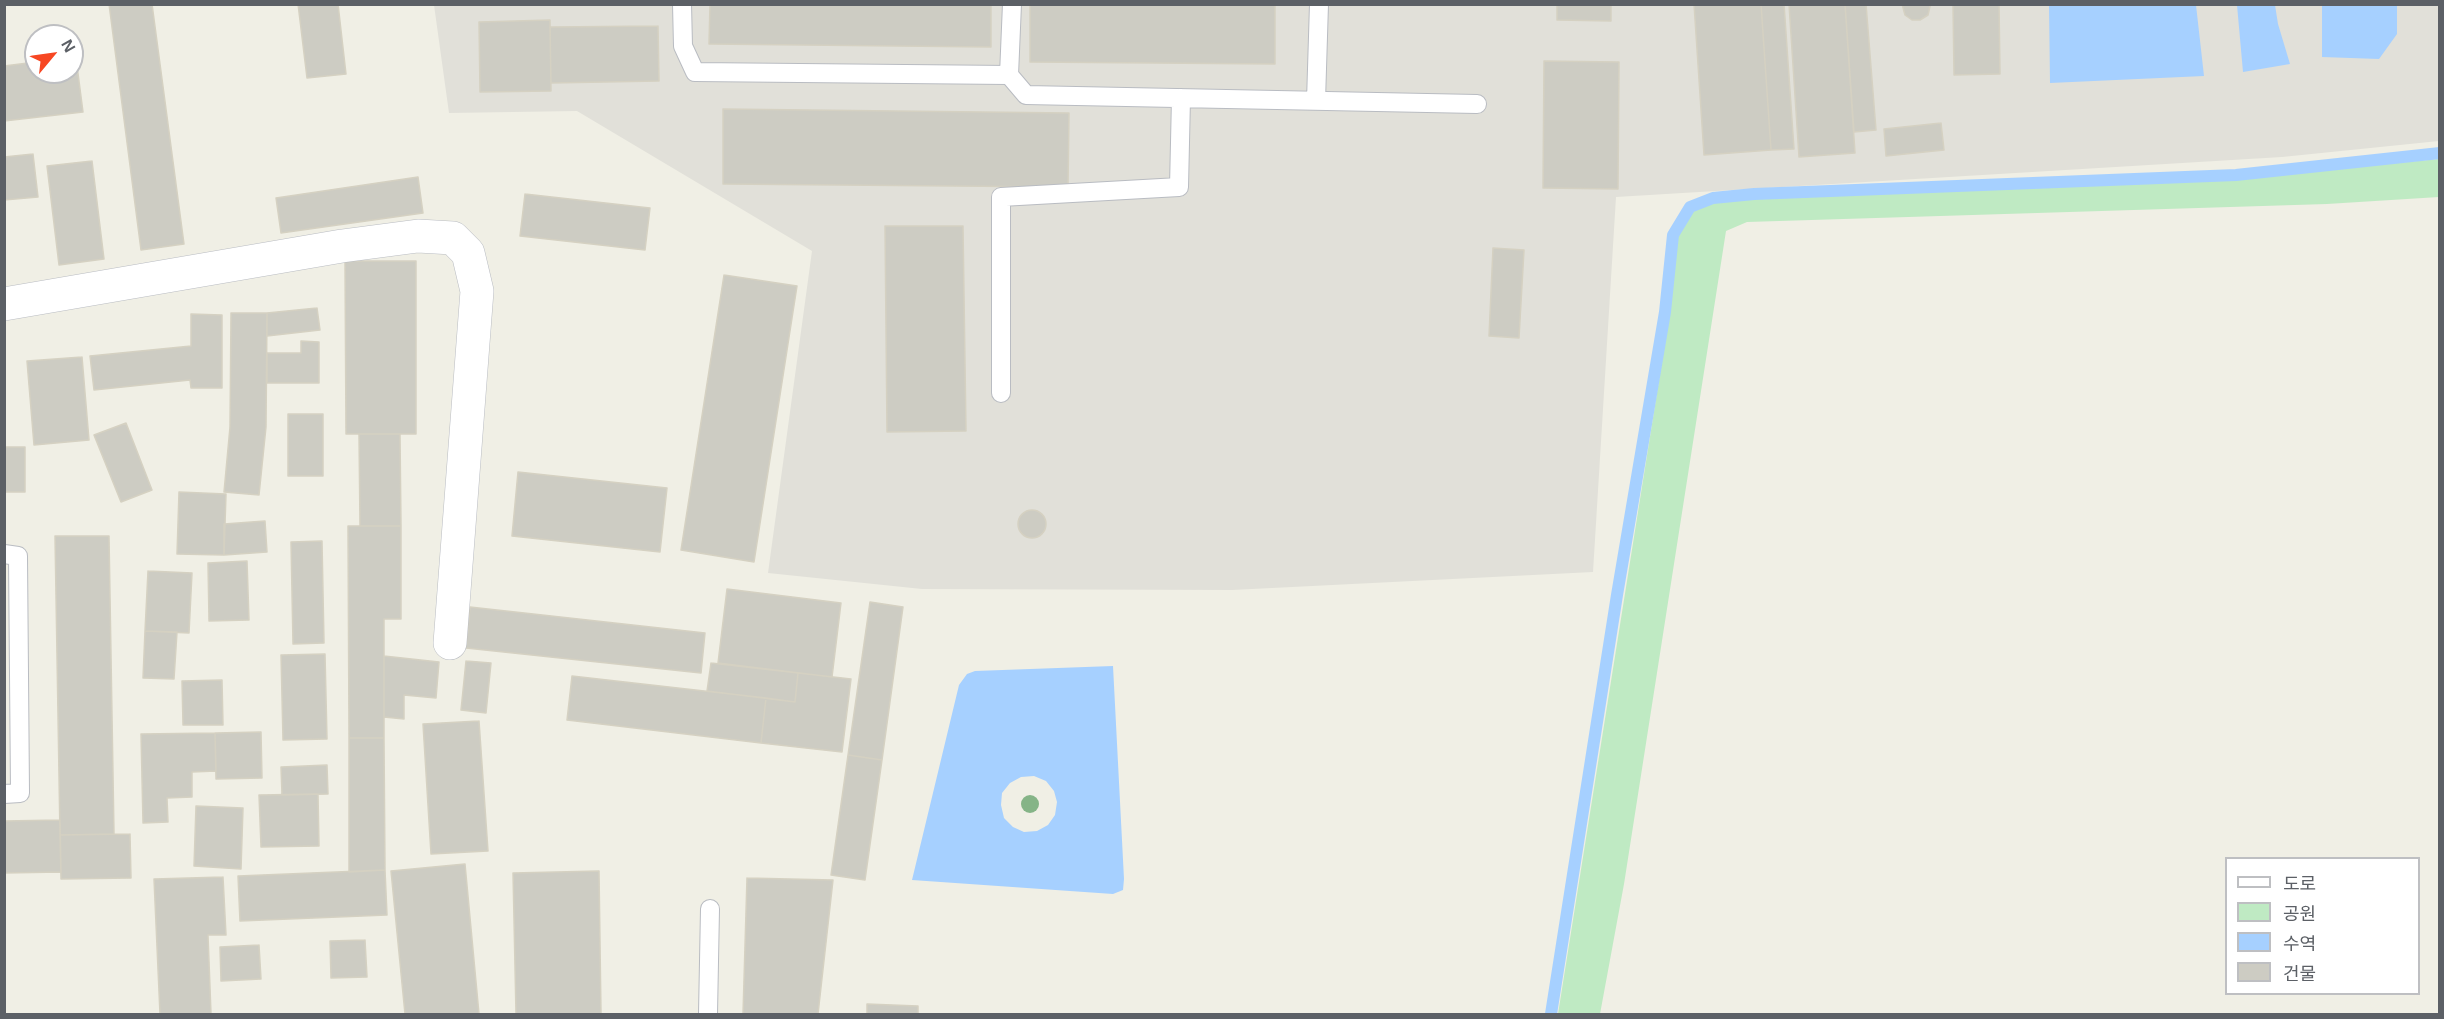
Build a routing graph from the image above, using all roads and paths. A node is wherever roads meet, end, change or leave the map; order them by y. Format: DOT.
graph roads {
  1 [pos="682,4"];
  2 [pos="1012,4"];
  3 [pos="1319,4"];
  4 [pos="1009,75"];
  5 [pos="1181,98"];
  6 [pos="1316,101"];
  7 [pos="1477,104"];
  8 [pos="4,304"];
  9 [pos="1001,393"];
  10 [pos="4,554"];
  11 [pos="450,642"];
  12 [pos="4,794"];
  13 [pos="710,909"];
  14 [pos="708,1014"];
  1 -- 4 [label="lane"];
  2 -- 4 [label="lane"];
  3 -- 6 [label="lane"];
  4 -- 5 [label="lane"];
  5 -- 6 [label="lane"];
  5 -- 9 [label="lane"];
  6 -- 7 [label="lane"];
  8 -- 11 [label="street"];
  10 -- 12 [label="lane"];
  13 -- 14 [label="lane"];
}
